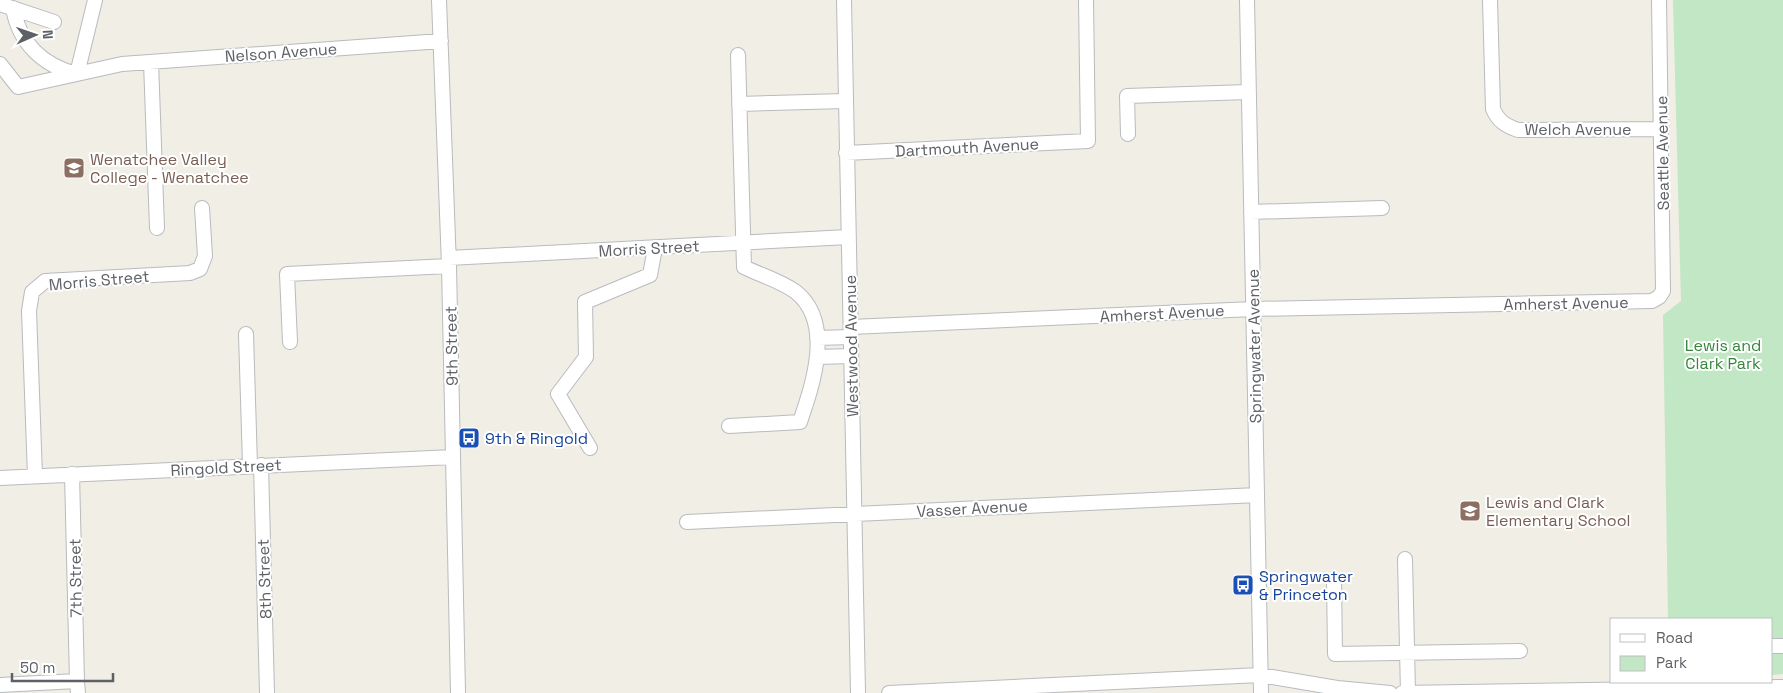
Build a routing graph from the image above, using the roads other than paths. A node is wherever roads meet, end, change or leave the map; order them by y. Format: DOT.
graph roads {
  1 [pos="95,0"];
  2 [pos="439,0"];
  3 [pos="844,0"];
  4 [pos="1086,0"];
  5 [pos="1247,0"];
  6 [pos="1490,0"];
  7 [pos="1659,0"];
  8 [pos="7,6"];
  9 [pos="54,22"];
  10 [pos="441,41"];
  11 [pos="738,55"];
  12 [pos="151,62"];
  13 [pos="0,64"];
  14 [pos="77,74"];
  15 [pos="1248,92"];
  16 [pos="845,101"];
  17 [pos="739,104"];
  18 [pos="1662,129"];
  19 [pos="1128,134"];
  20 [pos="846,153"];
  21 [pos="202,208"];
  22 [pos="1382,208"];
  23 [pos="1251,212"];
  24 [pos="157,228"];
  25 [pos="848,237"];
  26 [pos="743,244"];
  27 [pos="655,248"];
  28 [pos="449,262"];
  29 [pos="1652,301"];
  30 [pos="1253,309"];
  31 [pos="851,332"];
  32 [pos="246,334"];
  33 [pos="817,338"];
  34 [pos="290,342"];
  35 [pos="852,356"];
  36 [pos="817,357"];
  37 [pos="729,426"];
  38 [pos="590,448"];
  39 [pos="453,457"];
  40 [pos="256,465"];
  41 [pos="72,474"];
  42 [pos="35,476"];
  43 [pos="0,478"];
  44 [pos="1257,495"];
  45 [pos="855,514"];
  46 [pos="687,522"];
  47 [pos="1406,559"];
  48 [pos="1334,580"];
  49 [pos="1520,651"];
  50 [pos="1407,653"];
  51 [pos="1260,676"];
  52 [pos="0,685"];
  53 [pos="1692,685"];
  54 [pos="77,687"];
  55 [pos="1783,687"];
  56 [pos="1326,690"];
  57 [pos="1767,690"];
  58 [pos="267,693"];
  59 [pos="458,693"];
  60 [pos="858,693"];
  61 [pos="889,693"];
  62 [pos="1260,693"];
  63 [pos="1390,693"];
  64 [pos="1402,693"];
  65 [pos="1408,693"];
  1 -- 14 [label="street"];
  2 -- 10 [label="street, 9th Street"];
  3 -- 16 [label="street, Westwood Avenue"];
  4 -- 20 [label="street, Dartmouth Avenue"];
  5 -- 15 [label="street, Springwater Avenue"];
  6 -- 18 [label="street, Welch Avenue"];
  7 -- 18 [label="street, Seattle Avenue"];
  8 -- 9 [label="street"];
  8 -- 14 [label="street"];
  10 -- 12 [label="street, Nelson Avenue"];
  10 -- 28 [label="street, 9th Street"];
  11 -- 17 [label="street"];
  12 -- 14 [label="street, Nelson Avenue"];
  12 -- 24 [label="street"];
  13 -- 14 [label="street, Nelson Avenue"];
  15 -- 19 [label="street"];
  15 -- 23 [label="street, Springwater Avenue"];
  16 -- 17 [label="street"];
  16 -- 20 [label="street, Westwood Avenue"];
  17 -- 26 [label="street"];
  18 -- 29 [label="street, Seattle Avenue"];
  20 -- 25 [label="street, Westwood Avenue"];
  21 -- 42 [label="street, Morris Street"];
  22 -- 23 [label="street"];
  23 -- 30 [label="street, Springwater Avenue"];
  25 -- 26 [label="street, Morris Street"];
  25 -- 31 [label="street, Westwood Avenue"];
  26 -- 27 [label="street, Morris Street"];
  26 -- 33 [label="street"];
  27 -- 28 [label="street, Morris Street"];
  27 -- 38 [label="street"];
  28 -- 34 [label="street, Morris Street"];
  28 -- 39 [label="street, 9th Street"];
  29 -- 30 [label="street, Amherst Avenue"];
  30 -- 31 [label="street, Amherst Avenue"];
  30 -- 44 [label="street, Springwater Avenue"];
  31 -- 33 [label="street, Amherst Avenue"];
  31 -- 35 [label="street, Westwood Avenue"];
  32 -- 40 [label="street, 8th Street"];
  33 -- 36 [label="street"];
  35 -- 36 [label="street"];
  35 -- 45 [label="street, Westwood Avenue"];
  36 -- 37 [label="street"];
  39 -- 40 [label="street, Ringold Street"];
  39 -- 59 [label="street, 9th Street"];
  40 -- 41 [label="street, Ringold Street"];
  40 -- 58 [label="street, 8th Street"];
  41 -- 42 [label="street, Ringold Street"];
  41 -- 54 [label="street, 7th Street"];
  42 -- 43 [label="street, Ringold Street"];
  44 -- 45 [label="street, Vasser Avenue"];
  44 -- 51 [label="street, Springwater Avenue"];
  45 -- 46 [label="street, Vasser Avenue"];
  45 -- 60 [label="street, Westwood Avenue"];
  47 -- 50 [label="street"];
  48 -- 50 [label="street"];
  49 -- 50 [label="street"];
  50 -- 65 [label="street"];
  51 -- 56 [label="street"];
  51 -- 61 [label="street"];
  51 -- 62 [label="street, Springwater Avenue"];
  52 -- 54 [label="street"];
  53 -- 57 [label="street"];
  53 -- 65 [label="street"];
  55 -- 57 [label="street"];
  56 -- 63 [label="street"];
  64 -- 65 [label="street"];
}
